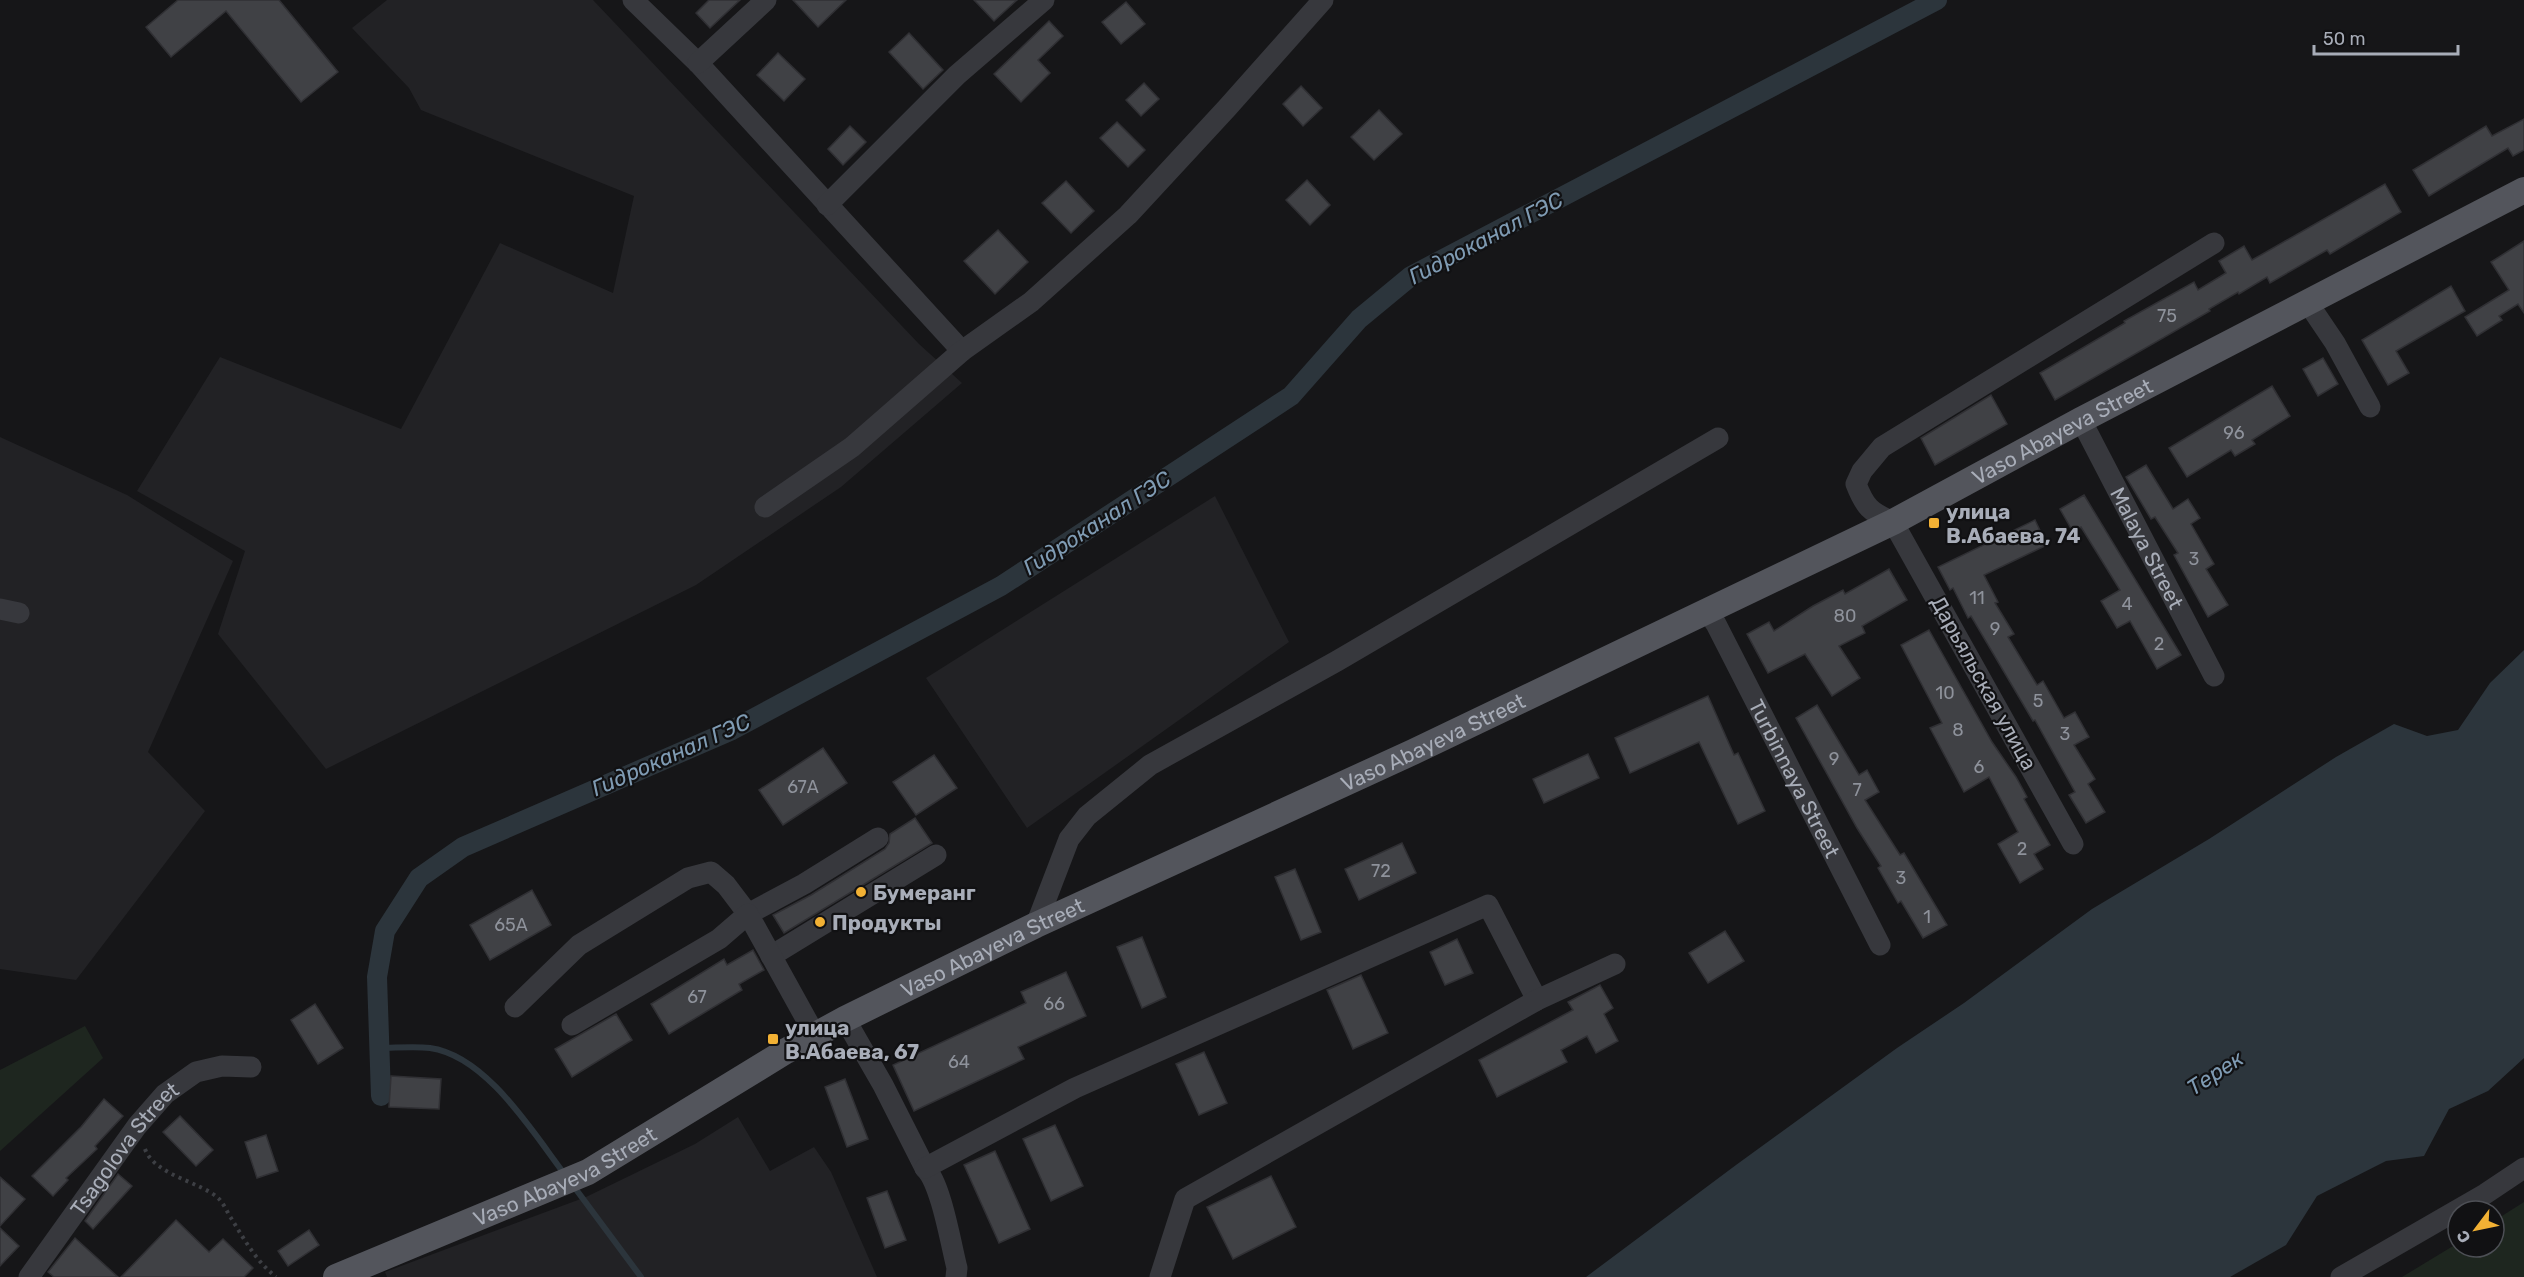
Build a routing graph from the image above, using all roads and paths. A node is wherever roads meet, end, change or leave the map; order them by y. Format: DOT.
graph roads {
  1 [pos="633,0"];
  2 [pos="766,0"];
  3 [pos="1044,0"];
  4 [pos="1323,0"];
  5 [pos="698,63"];
  6 [pos="2524,190"];
  7 [pos="827,205"];
  8 [pos="2214,243"];
  9 [pos="2308,303"];
  10 [pos="962,351"];
  11 [pos="2370,407"];
  12 [pos="2081,420"];
  13 [pos="1718,438"];
  14 [pos="765,507"];
  15 [pos="1893,522"];
  16 [pos="1707,611"];
  17 [pos="2214,676"];
  18 [pos="878,838"];
  19 [pos="2073,844"];
  20 [pos="936,855"];
  21 [pos="748,914"];
  22 [pos="1036,925"];
  23 [pos="1880,945"];
  24 [pos="771,956"];
  25 [pos="1615,964"];
  26 [pos="1537,1000"];
  27 [pos="515,1007"];
  28 [pos="845,1019"];
  29 [pos="572,1025"];
  30 [pos="815,1035"];
  31 [pos="251,1067"];
  32 [pos="137,1126"];
  33 [pos="925,1168"];
  34 [pos="2524,1168"];
  35 [pos="29,1277"];
  36 [pos="276,1277"];
  37 [pos="336,1277"];
  38 [pos="956,1277"];
  39 [pos="1160,1277"];
  40 [pos="2341,1277"];
  1 -- 5 [label="street"];
  2 -- 5 [label="street"];
  3 -- 7 [label="street"];
  4 -- 10 [label="street"];
  5 -- 7 [label="street"];
  6 -- 9 [label="main road, Vaso Abayeva Street"];
  7 -- 10 [label="street"];
  8 -- 15 [label="street"];
  9 -- 11 [label="street"];
  9 -- 12 [label="main road, Vaso Abayeva Street"];
  10 -- 14 [label="street"];
  12 -- 15 [label="main road, Vaso Abayeva Street"];
  12 -- 17 [label="street, Malaya Street"];
  13 -- 22 [label="street"];
  15 -- 16 [label="main road, Vaso Abayeva Street"];
  15 -- 19 [label="street, Дарьяльская улица"];
  16 -- 22 [label="main road, Vaso Abayeva Street"];
  16 -- 23 [label="street, Turbinnaya Street"];
  18 -- 21 [label="street"];
  20 -- 24 [label="street"];
  21 -- 24 [label="street"];
  21 -- 27 [label="street"];
  21 -- 29 [label="street"];
  22 -- 28 [label="main road, Vaso Abayeva Street"];
  24 -- 30 [label="street"];
  25 -- 26 [label="street"];
  26 -- 33 [label="street"];
  26 -- 39 [label="street"];
  28 -- 30 [label="main road, Vaso Abayeva Street"];
  28 -- 33 [label="street"];
  30 -- 37 [label="main road, Vaso Abayeva Street"];
  31 -- 32 [label="street, Tsagolova Street"];
  32 -- 35 [label="street, Tsagolova Street"];
  32 -- 36 [label="path"];
  33 -- 38 [label="street"];
  34 -- 40 [label="street"];
}
